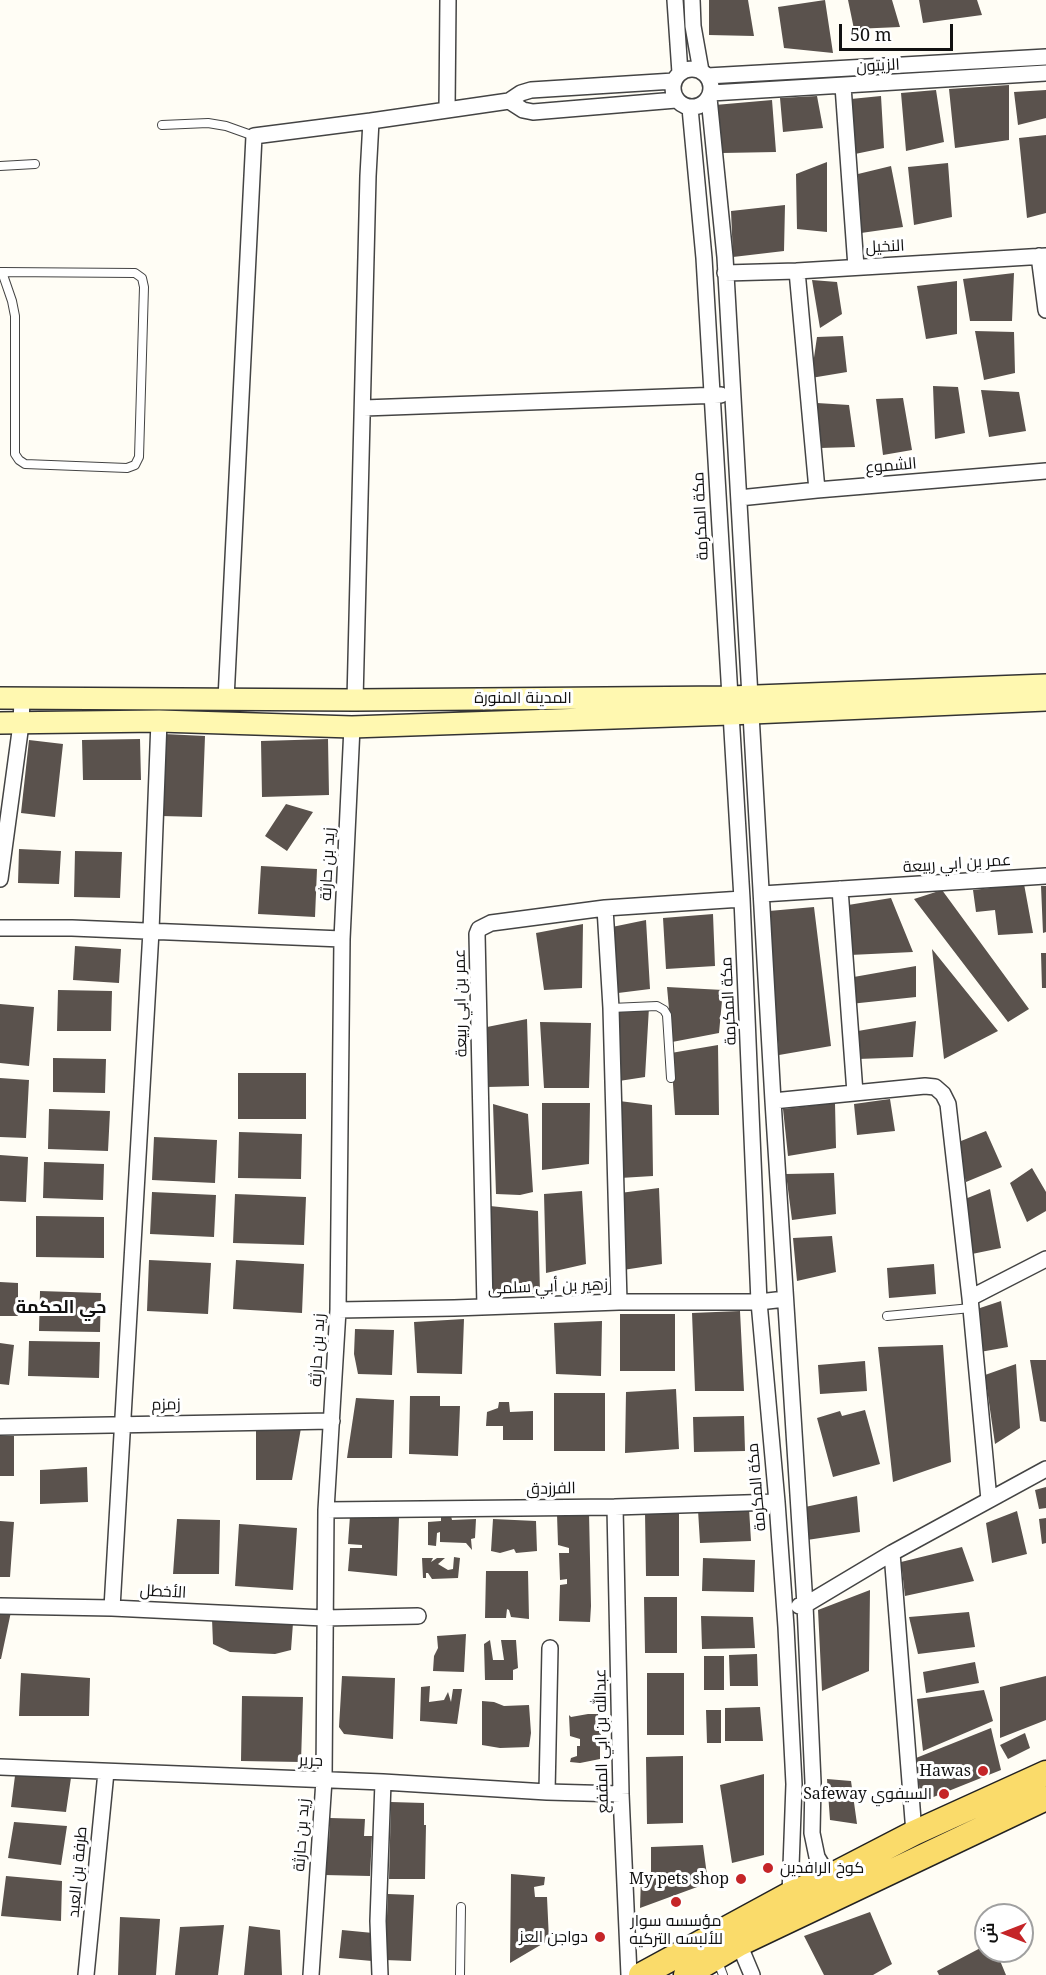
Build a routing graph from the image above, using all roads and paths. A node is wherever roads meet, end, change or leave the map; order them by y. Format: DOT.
graph roads {
  1 [pos="448,0"];
  2 [pos="675,0"];
  3 [pos="692,0"];
  4 [pos="1046,57"];
  5 [pos="704,74"];
  6 [pos="1046,74"];
  7 [pos="677,77"];
  8 [pos="843,86"];
  9 [pos="710,95"];
  10 [pos="676,100"];
  11 [pos="509,101"];
  12 [pos="690,108"];
  13 [pos="447,110"];
  14 [pos="371,121"];
  15 [pos="162,125"];
  16 [pos="254,136"];
  17 [pos="34,164"];
  18 [pos="0,166"];
  19 [pos="1043,256"];
  20 [pos="856,267"];
  21 [pos="798,271"];
  22 [pos="1,272"];
  23 [pos="725,273"];
  24 [pos="1046,310"];
  25 [pos="733,394"];
  26 [pos="712,395"];
  27 [pos="364,408"];
  28 [pos="1046,471"];
  29 [pos="818,490"];
  30 [pos="739,498"];
  31 [pos="1046,685"];
  32 [pos="0,698"];
  33 [pos="22,699"];
  34 [pos="226,699"];
  35 [pos="355,700"];
  36 [pos="1046,700"];
  37 [pos="740,705"];
  38 [pos="159,721"];
  39 [pos="0,723"];
  40 [pos="21,724"];
  41 [pos="352,727"];
  42 [pos="1046,876"];
  43 [pos="0,879"];
  44 [pos="840,889"];
  45 [pos="762,894"];
  46 [pos="742,899"];
  47 [pos="605,908"];
  48 [pos="0,928"];
  49 [pos="152,931"];
  50 [pos="342,939"];
  51 [pos="611,1008"];
  52 [pos="671,1078"];
  53 [pos="855,1093"];
  54 [pos="773,1101"];
  55 [pos="1046,1258"];
  56 [pos="785,1299"];
  57 [pos="619,1302"];
  58 [pos="759,1302"];
  59 [pos="970,1303"];
  60 [pos="485,1307"];
  61 [pos="338,1310"];
  62 [pos="887,1316"];
  63 [pos="332,1421"];
  64 [pos="122,1423"];
  65 [pos="0,1426"];
  66 [pos="1046,1469"];
  67 [pos="989,1500"];
  68 [pos="777,1502"];
  69 [pos="615,1506"];
  70 [pos="326,1510"];
  71 [pos="892,1553"];
  72 [pos="805,1605"];
  73 [pos="0,1606"];
  74 [pos="112,1608"];
  75 [pos="784,1610"];
  76 [pos="418,1616"];
  77 [pos="324,1618"];
  78 [pos="550,1648"];
  79 [pos="0,1767"];
  80 [pos="106,1772"];
  81 [pos="1046,1773"];
  82 [pos="324,1780"];
  83 [pos="383,1782"];
  84 [pos="813,1782"];
  85 [pos="794,1784"];
  86 [pos="547,1792"];
  87 [pos="621,1794"];
  88 [pos="1046,1798"];
  89 [pos="914,1833"];
  90 [pos="829,1877"];
  91 [pos="790,1894"];
  92 [pos="460,1907"];
  93 [pos="739,1944"];
  94 [pos="720,1966"];
  95 [pos="87,1975"];
  96 [pos="311,1975"];
  97 [pos="380,1975"];
  98 [pos="460,1975"];
  99 [pos="629,1975"];
  100 [pos="641,1975"];
  101 [pos="686,1975"];
  102 [pos="752,1975"];
  1 -- 13 [label="street"];
  2 -- 7 [label="street"];
  3 -- 5 [label="street"];
  4 -- 5 [label="street"];
  5 -- 7 [label="street"];
  5 -- 9 [label="street"];
  6 -- 8 [label="street, الزيتون"];
  7 -- 10 [label="street"];
  7 -- 11 [label="street"];
  8 -- 9 [label="street, الزيتون"];
  8 -- 20 [label="street"];
  9 -- 12 [label="street"];
  9 -- 23 [label="street, مكة المكرمة"];
  10 -- 11 [label="street"];
  10 -- 12 [label="street"];
  11 -- 13 [label="street"];
  12 -- 26 [label="street, مكة المكرمة"];
  13 -- 14 [label="street"];
  14 -- 16 [label="street"];
  14 -- 27 [label="street"];
  15 -- 16 [label="lane"];
  16 -- 34 [label="street"];
  17 -- 18 [label="lane"];
  19 -- 20 [label="street, النخيل"];
  19 -- 24 [label="street"];
  20 -- 21 [label="street, النخيل"];
  21 -- 23 [label="street, النخيل"];
  21 -- 29 [label="street"];
  22 -- 22 [label="lane"];
  23 -- 25 [label="street, مكة المكرمة"];
  25 -- 26 [label="street"];
  25 -- 30 [label="street, مكة المكرمة"];
  26 -- 27 [label="street"];
  26 -- 37 [label="street, مكة المكرمة"];
  27 -- 35 [label="street"];
  28 -- 29 [label="street, الشموع"];
  29 -- 30 [label="street, الشموع"];
  30 -- 37 [label="street, مكة المكرمة"];
  31 -- 37 [label="main road, المدينة المنورة"];
  32 -- 33 [label="main road, المدينة المنورة"];
  33 -- 34 [label="main road, المدينة المنورة"];
  33 -- 40 [label="street"];
  34 -- 35 [label="main road, المدينة المنورة"];
  35 -- 37 [label="main road, المدينة المنورة"];
  36 -- 37 [label="main road"];
  37 -- 41 [label="main road"];
  37 -- 45 [label="street, مكة المكرمة"];
  37 -- 46 [label="street, مكة المكرمة"];
  38 -- 40 [label="main road"];
  38 -- 41 [label="main road"];
  38 -- 49 [label="street"];
  39 -- 40 [label="main road"];
  40 -- 43 [label="street"];
  41 -- 50 [label="street, زيد بن حارثة"];
  42 -- 44 [label="street, عمر بن ابي ربيعة"];
  44 -- 45 [label="street, عمر بن ابي ربيعة"];
  44 -- 53 [label="street"];
  45 -- 54 [label="street, مكة المكرمة"];
  46 -- 47 [label="street, عمر بن ابي ربيعة"];
  46 -- 58 [label="street, مكة المكرمة"];
  47 -- 51 [label="street"];
  47 -- 60 [label="street, عمر بن ابي ربيعة"];
  48 -- 49 [label="street"];
  49 -- 50 [label="street"];
  49 -- 64 [label="street"];
  50 -- 61 [label="street, زيد بن حارثة"];
  51 -- 52 [label="lane"];
  51 -- 57 [label="street"];
  53 -- 54 [label="street"];
  53 -- 59 [label="street"];
  54 -- 56 [label="street, مكة المكرمة"];
  55 -- 59 [label="street"];
  56 -- 58 [label="street, زهير بن أبي سلمى"];
  56 -- 72 [label="street, مكة المكرمة"];
  57 -- 58 [label="street, زهير بن أبي سلمى"];
  57 -- 60 [label="street, زهير بن أبي سلمى"];
  58 -- 68 [label="street, مكة المكرمة"];
  59 -- 62 [label="lane"];
  59 -- 67 [label="street"];
  60 -- 61 [label="street, زهير بن أبي سلمى"];
  61 -- 63 [label="street, زيد بن حارثة"];
  63 -- 64 [label="street, زمزم"];
  63 -- 70 [label="street, زيد بن حارثة"];
  64 -- 65 [label="street, زمزم"];
  64 -- 74 [label="street"];
  66 -- 67 [label="street"];
  67 -- 71 [label="street"];
  68 -- 69 [label="street, الفرزدق"];
  68 -- 75 [label="street, مكة المكرمة"];
  69 -- 70 [label="street, الفرزدق"];
  69 -- 87 [label="street, عبدالله بن ابي المقفع"];
  70 -- 77 [label="street, زيد بن حارثة"];
  71 -- 72 [label="street"];
  71 -- 89 [label="street"];
  72 -- 75 [label="street"];
  72 -- 84 [label="street, مكة المكرمة"];
  73 -- 74 [label="street, الأخطل"];
  74 -- 77 [label="street, الأخطل"];
  75 -- 85 [label="street, مكة المكرمة"];
  76 -- 77 [label="street, الأخطل"];
  77 -- 82 [label="street, زيد بن حارثة"];
  78 -- 86 [label="street"];
  79 -- 80 [label="street, جرير"];
  80 -- 82 [label="street, جرير"];
  80 -- 95 [label="street, طرفة بن العبد"];
  81 -- 89 [label="main road"];
  82 -- 83 [label="street, جرير"];
  82 -- 96 [label="street, زيد بن حارثة"];
  83 -- 86 [label="street, جرير"];
  83 -- 97 [label="street"];
  84 -- 85 [label="street"];
  84 -- 90 [label="street, مكة المكرمة"];
  85 -- 91 [label="street, مكة المكرمة"];
  86 -- 87 [label="street, جرير"];
  87 -- 99 [label="street, عبدالله بن ابي المقفع"];
  88 -- 93 [label="main road"];
  89 -- 90 [label="main road"];
  90 -- 91 [label="main road"];
  91 -- 100 [label="main road"];
  92 -- 98 [label="lane"];
  93 -- 94 [label="main road"];
  93 -- 102 [label="street"];
  94 -- 101 [label="main road"];
}
